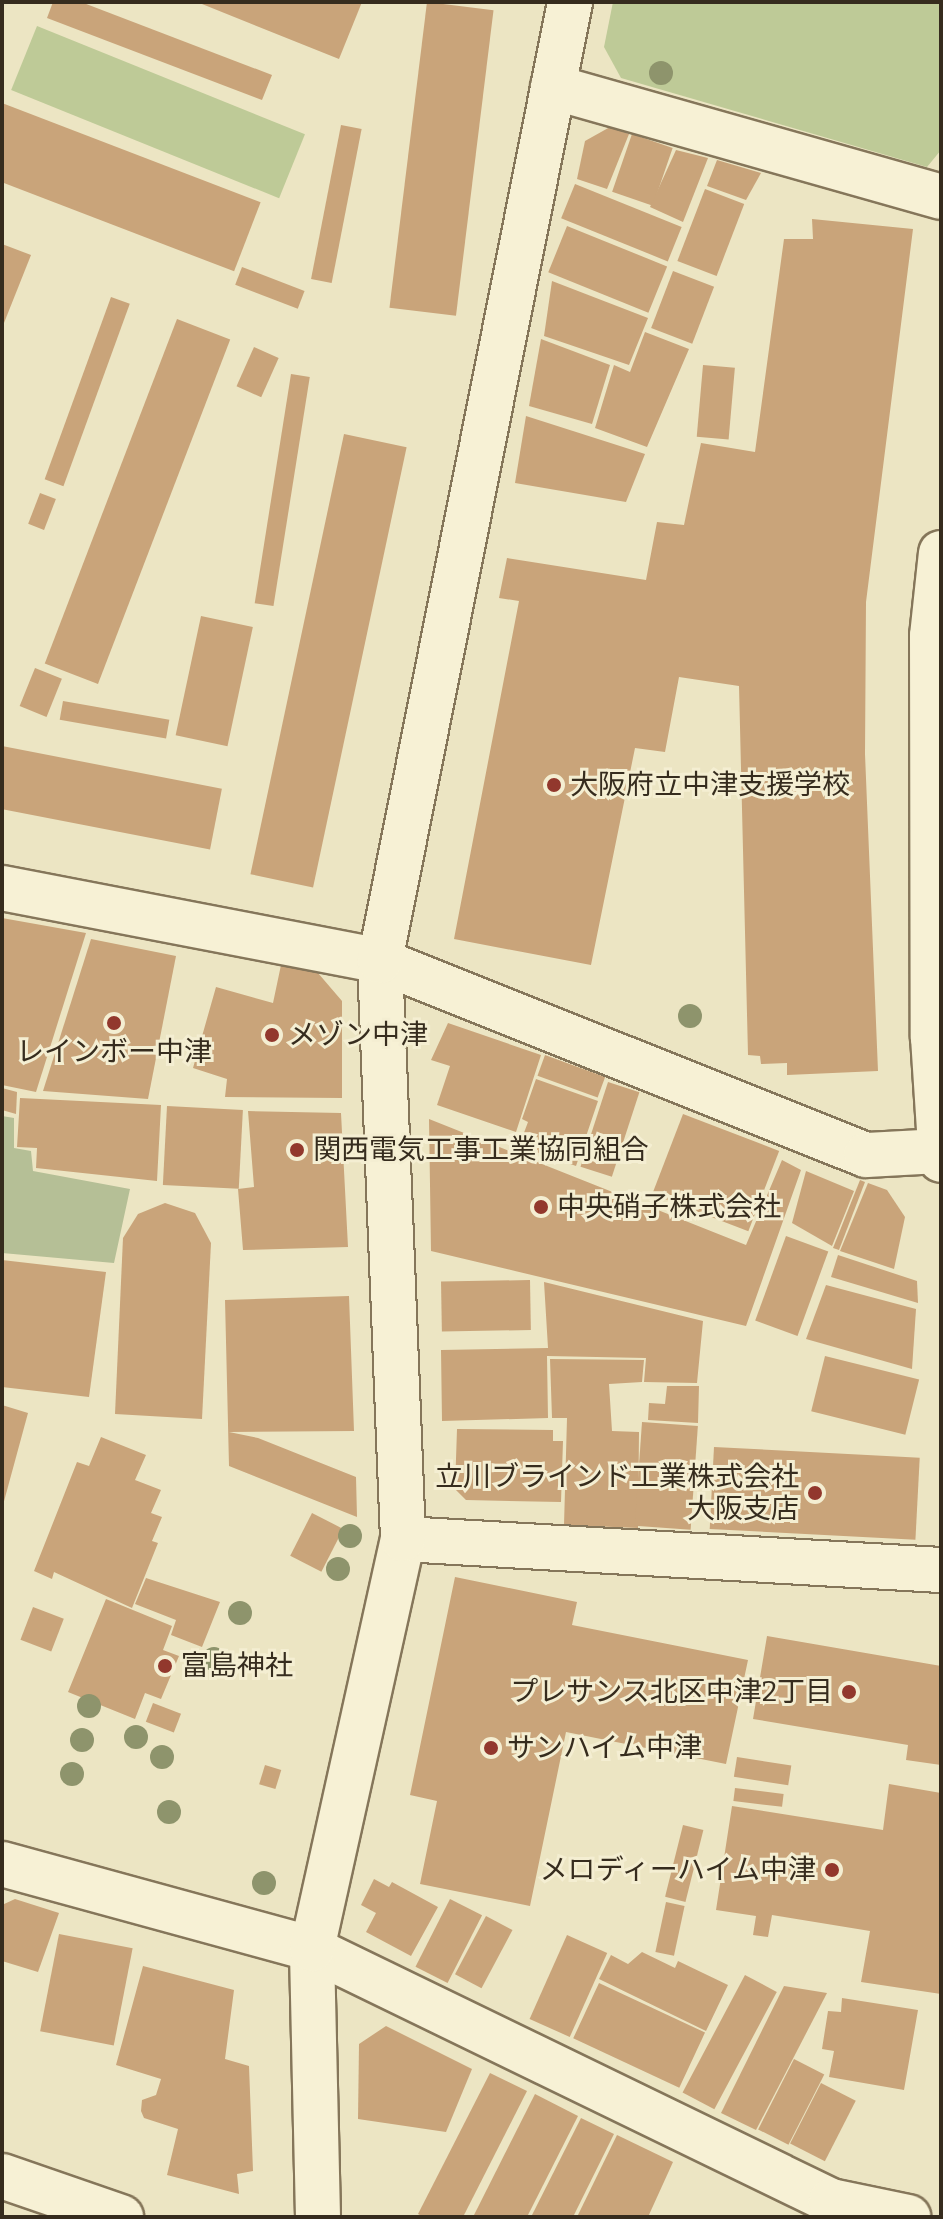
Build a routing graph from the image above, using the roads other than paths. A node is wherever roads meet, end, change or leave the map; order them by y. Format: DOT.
graph roads {
  1 [pos="570,2"];
  2 [pos="553,87"];
  3 [pos="941,197"];
  4 [pos="941,553"];
  5 [pos="2,888"];
  6 [pos="380,961"];
  7 [pos="940,1155"];
  8 [pos="403,1539"];
  9 [pos="941,1570"];
  10 [pos="2,1864"];
  11 [pos="312,1949"];
  12 [pos="2,2176"];
  13 [pos="121,2217"];
  14 [pos="318,2217"];
  15 [pos="908,2217"];
  1 -- 2 [label="street"];
  2 -- 3 [label="street"];
  2 -- 6 [label="street"];
  4 -- 7 [label="street"];
  5 -- 6 [label="street"];
  6 -- 7 [label="street"];
  6 -- 8 [label="street"];
  8 -- 9 [label="street"];
  8 -- 11 [label="street"];
  10 -- 11 [label="street"];
  11 -- 14 [label="street"];
  11 -- 15 [label="street"];
  12 -- 13 [label="street"];
}
